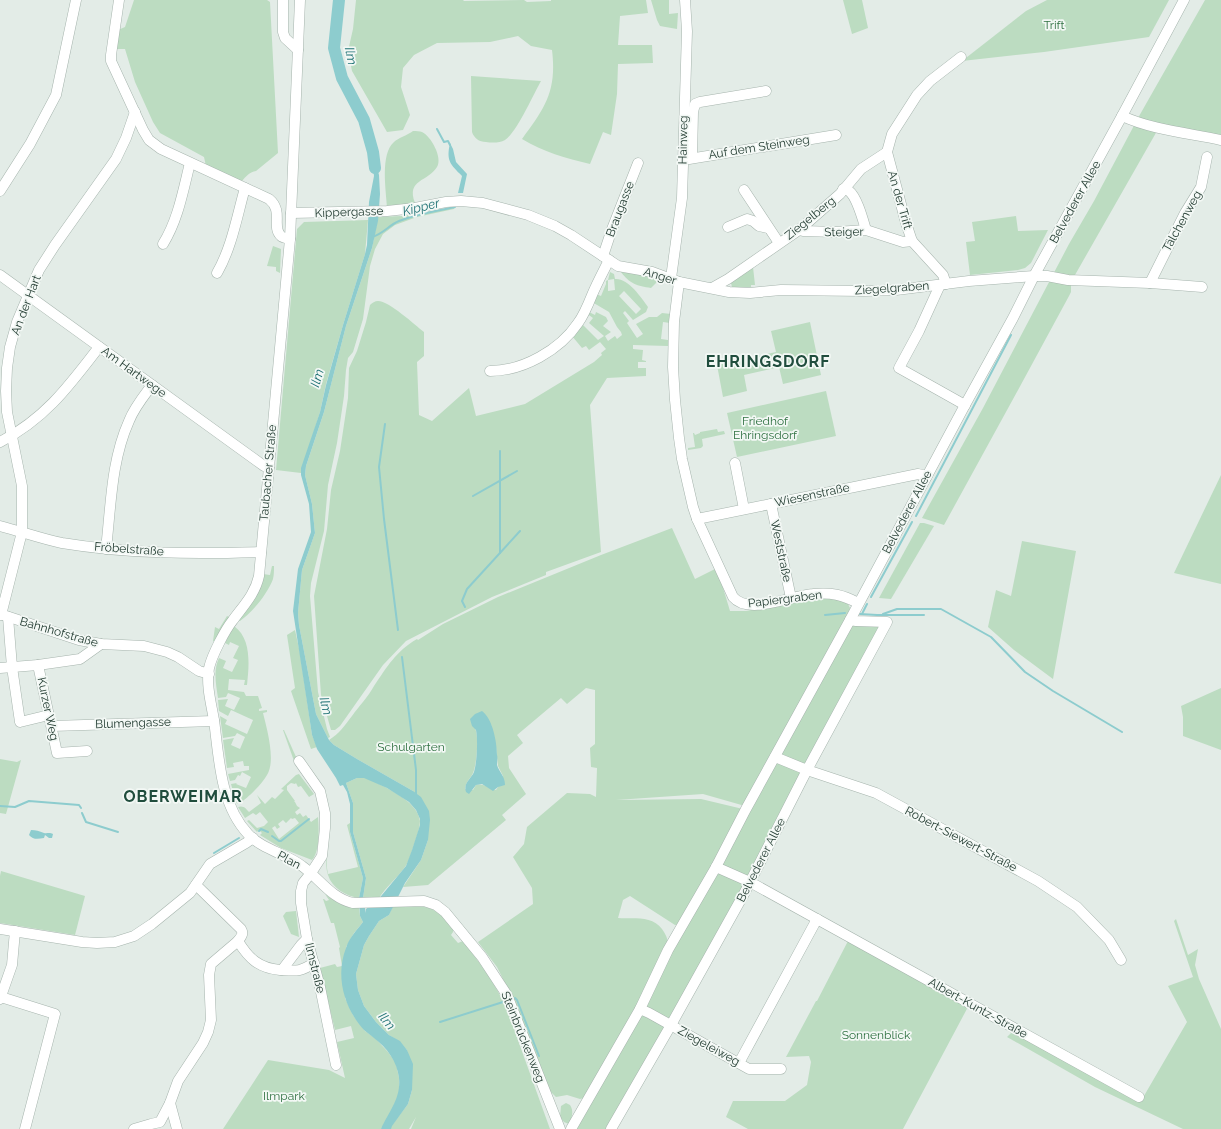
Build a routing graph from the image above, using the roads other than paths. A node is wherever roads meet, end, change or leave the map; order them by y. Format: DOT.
graph roads {
  1 [pos="76,0"];
  2 [pos="119,0"];
  3 [pos="283,0"];
  4 [pos="300,0"];
  5 [pos="685,0"];
  6 [pos="1184,0"];
  7 [pos="298,50"];
  8 [pos="961,57"];
  9 [pos="766,91"];
  10 [pos="135,112"];
  11 [pos="1122,116"];
  12 [pos="143,130"];
  13 [pos="836,135"];
  14 [pos="126,138"];
  15 [pos="1221,140"];
  16 [pos="887,152"];
  17 [pos="1207,157"];
  18 [pos="688,159"];
  19 [pos="190,163"];
  20 [pos="638,163"];
  21 [pos="246,188"];
  22 [pos="0,190"];
  23 [pos="744,190"];
  24 [pos="843,190"];
  25 [pos="291,213"];
  26 [pos="728,227"];
  27 [pos="768,228"];
  28 [pos="799,230"];
  29 [pos="866,230"];
  30 [pos="290,238"];
  31 [pos="912,242"];
  32 [pos="779,243"];
  33 [pos="163,244"];
  34 [pos="606,258"];
  35 [pos="217,273"];
  36 [pos="0,275"];
  37 [pos="1034,276"];
  38 [pos="675,280"];
  39 [pos="1150,283"];
  40 [pos="943,284"];
  41 [pos="1202,287"];
  42 [pos="712,288"];
  43 [pos="750,293"];
  44 [pos="28,296"];
  45 [pos="99,347"];
  46 [pos="490,372"];
  47 [pos="152,385"];
  48 [pos="965,405"];
  49 [pos="11,436"];
  50 [pos="0,442"];
  51 [pos="735,463"];
  52 [pos="269,467"];
  53 [pos="927,476"];
  54 [pos="771,504"];
  55 [pos="744,509"];
  56 [pos="697,519"];
  57 [pos="0,526"];
  58 [pos="22,532"];
  59 [pos="106,549"];
  60 [pos="261,552"];
  61 [pos="791,598"];
  62 [pos="735,600"];
  63 [pos="858,603"];
  64 [pos="3,615"];
  65 [pos="850,620"];
  66 [pos="100,644"];
  67 [pos="38,665"];
  68 [pos="12,667"];
  69 [pos="0,668"];
  70 [pos="209,674"];
  71 [pos="49,715"];
  72 [pos="214,721"];
  73 [pos="52,726"];
  74 [pos="87,751"];
  75 [pos="775,757"];
  76 [pos="299,761"];
  77 [pos="807,770"];
  78 [pos="244,829"];
  79 [pos="253,838"];
  80 [pos="716,867"];
  81 [pos="311,873"];
  82 [pos="750,882"];
  83 [pos="196,885"];
  84 [pos="332,894"];
  85 [pos="817,919"];
  86 [pos="0,929"];
  87 [pos="15,931"];
  88 [pos="307,939"];
  89 [pos="238,941"];
  90 [pos="1121,960"];
  91 [pos="314,963"];
  92 [pos="282,970"];
  93 [pos="0,998"];
  94 [pos="640,1009"];
  95 [pos="671,1026"];
  96 [pos="739,1063"];
  97 [pos="336,1065"];
  98 [pos="781,1069"];
  99 [pos="1139,1097"];
  100 [pos="170,1103"];
  101 [pos="160,1126"];
  102 [pos="25,1129"];
  103 [pos="134,1129"];
  104 [pos="177,1129"];
  105 [pos="560,1129"];
  106 [pos="571,1129"];
  107 [pos="611,1129"];
  1 -- 22 [label="street"];
  2 -- 10 [label="street"];
  3 -- 7 [label="street"];
  4 -- 7 [label="street, Taubacher Straße"];
  5 -- 18 [label="street, Hainweg"];
  6 -- 11 [label="street, Belvederer Allee"];
  7 -- 25 [label="street, Taubacher Straße"];
  8 -- 16 [label="street"];
  9 -- 18 [label="street, Hainweg"];
  10 -- 12 [label="street"];
  10 -- 14 [label="street, An der Hart"];
  11 -- 15 [label="street"];
  11 -- 37 [label="street, Belvederer Allee"];
  12 -- 14 [label="street"];
  12 -- 19 [label="street"];
  13 -- 18 [label="street, Auf dem Steinweg"];
  14 -- 44 [label="street, An der Hart"];
  16 -- 24 [label="street, Ziegelberg"];
  16 -- 31 [label="street, An der Trift"];
  17 -- 39 [label="street, Tälchenweg"];
  18 -- 38 [label="street, Hainweg"];
  19 -- 21 [label="street"];
  19 -- 33 [label="street"];
  20 -- 34 [label="street, Braugasse"];
  21 -- 30 [label="street"];
  21 -- 35 [label="street"];
  23 -- 27 [label="street"];
  24 -- 28 [label="street, Ziegelberg"];
  24 -- 29 [label="street"];
  25 -- 30 [label="street, Taubacher Straße"];
  25 -- 34 [label="street, Kippergasse"];
  26 -- 27 [label="street"];
  27 -- 32 [label="street"];
  28 -- 29 [label="street, Steiger"];
  28 -- 32 [label="street, Ziegelberg"];
  29 -- 31 [label="street, Steiger"];
  30 -- 52 [label="street, Taubacher Straße"];
  31 -- 40 [label="street, An der Trift"];
  32 -- 42 [label="street, Ziegelberg"];
  34 -- 38 [label="street, Anger"];
  34 -- 46 [label="street, Braugasse"];
  36 -- 44 [label="street, Am Hartwege"];
  37 -- 39 [label="street"];
  37 -- 40 [label="street, Ziegelgraben"];
  37 -- 48 [label="street, Belvederer Allee"];
  38 -- 42 [label="street, Anger"];
  38 -- 56 [label="street, Hainweg"];
  39 -- 41 [label="street"];
  40 -- 43 [label="street, Ziegelgraben"];
  40 -- 48 [label="street"];
  42 -- 43 [label="street, Anger"];
  44 -- 45 [label="street, Am Hartwege"];
  44 -- 49 [label="street, An der Hart"];
  45 -- 47 [label="street, Am Hartwege"];
  45 -- 49 [label="street"];
  47 -- 52 [label="street, Am Hartwege"];
  47 -- 59 [label="street"];
  48 -- 53 [label="street, Belvederer Allee"];
  49 -- 50 [label="street"];
  49 -- 58 [label="street, An der Hart"];
  51 -- 55 [label="street"];
  52 -- 60 [label="street, Taubacher Straße"];
  53 -- 54 [label="street, Wiesenstraße"];
  53 -- 63 [label="street, Belvederer Allee"];
  54 -- 55 [label="street, Wiesenstraße"];
  54 -- 61 [label="street, Weststraße"];
  55 -- 56 [label="street, Wiesenstraße"];
  56 -- 62 [label="street, Hainweg"];
  57 -- 58 [label="street, Fröbelstraße"];
  58 -- 59 [label="street, Fröbelstraße"];
  58 -- 64 [label="street, An der Hart"];
  59 -- 60 [label="street, Fröbelstraße"];
  60 -- 70 [label="street, Taubacher Straße"];
  61 -- 62 [label="street, Papiergraben"];
  61 -- 63 [label="street, Papiergraben"];
  63 -- 65 [label="street, Belvederer Allee"];
  64 -- 66 [label="street, Bahnhofstraße"];
  64 -- 68 [label="street, An der Hart"];
  65 -- 75 [label="street, Belvederer Allee"];
  65 -- 77 [label="street, Belvederer Allee"];
  66 -- 67 [label="street"];
  66 -- 70 [label="street, Bahnhofstraße"];
  67 -- 68 [label="street"];
  67 -- 71 [label="street, Kurzer Weg"];
  68 -- 69 [label="street"];
  68 -- 71 [label="street, An der Hart"];
  70 -- 72 [label="street, Taubacher Straße"];
  71 -- 73 [label="street, Kurzer Weg"];
  72 -- 73 [label="street, Blumengasse"];
  72 -- 78 [label="street, Taubacher Straße"];
  73 -- 74 [label="street, Kurzer Weg"];
  75 -- 77 [label="street, Robert-Siewert-Straße"];
  75 -- 80 [label="street, Belvederer Allee"];
  76 -- 81 [label="street, Ilmstraße"];
  77 -- 82 [label="street, Belvederer Allee"];
  77 -- 90 [label="street, Robert-Siewert-Straße"];
  78 -- 79 [label="street, Plan"];
  79 -- 81 [label="street, Plan"];
  79 -- 83 [label="street"];
  80 -- 82 [label="street, Albert-Kuntz-Straße"];
  80 -- 94 [label="street, Belvederer Allee"];
  81 -- 84 [label="street, Plan"];
  81 -- 88 [label="street, Ilmstraße"];
  82 -- 85 [label="street, Albert-Kuntz-Straße"];
  82 -- 95 [label="street, Belvederer Allee"];
  83 -- 87 [label="street"];
  83 -- 89 [label="street"];
  84 -- 105 [label="street, Steinbrückenweg"];
  85 -- 96 [label="street"];
  85 -- 99 [label="street, Albert-Kuntz-Straße"];
  86 -- 87 [label="street"];
  87 -- 93 [label="street"];
  88 -- 91 [label="street, Ilmstraße"];
  88 -- 92 [label="street"];
  89 -- 92 [label="street"];
  89 -- 100 [label="street"];
  91 -- 92 [label="street"];
  91 -- 97 [label="street, Ilmstraße"];
  93 -- 102 [label="street"];
  94 -- 95 [label="street, Ziegeleiweg"];
  94 -- 106 [label="street, Belvederer Allee"];
  95 -- 96 [label="street, Ziegeleiweg"];
  95 -- 107 [label="street, Belvederer Allee"];
  96 -- 98 [label="street, Ziegeleiweg"];
  100 -- 101 [label="street"];
  100 -- 104 [label="street"];
  101 -- 103 [label="street"];
}
